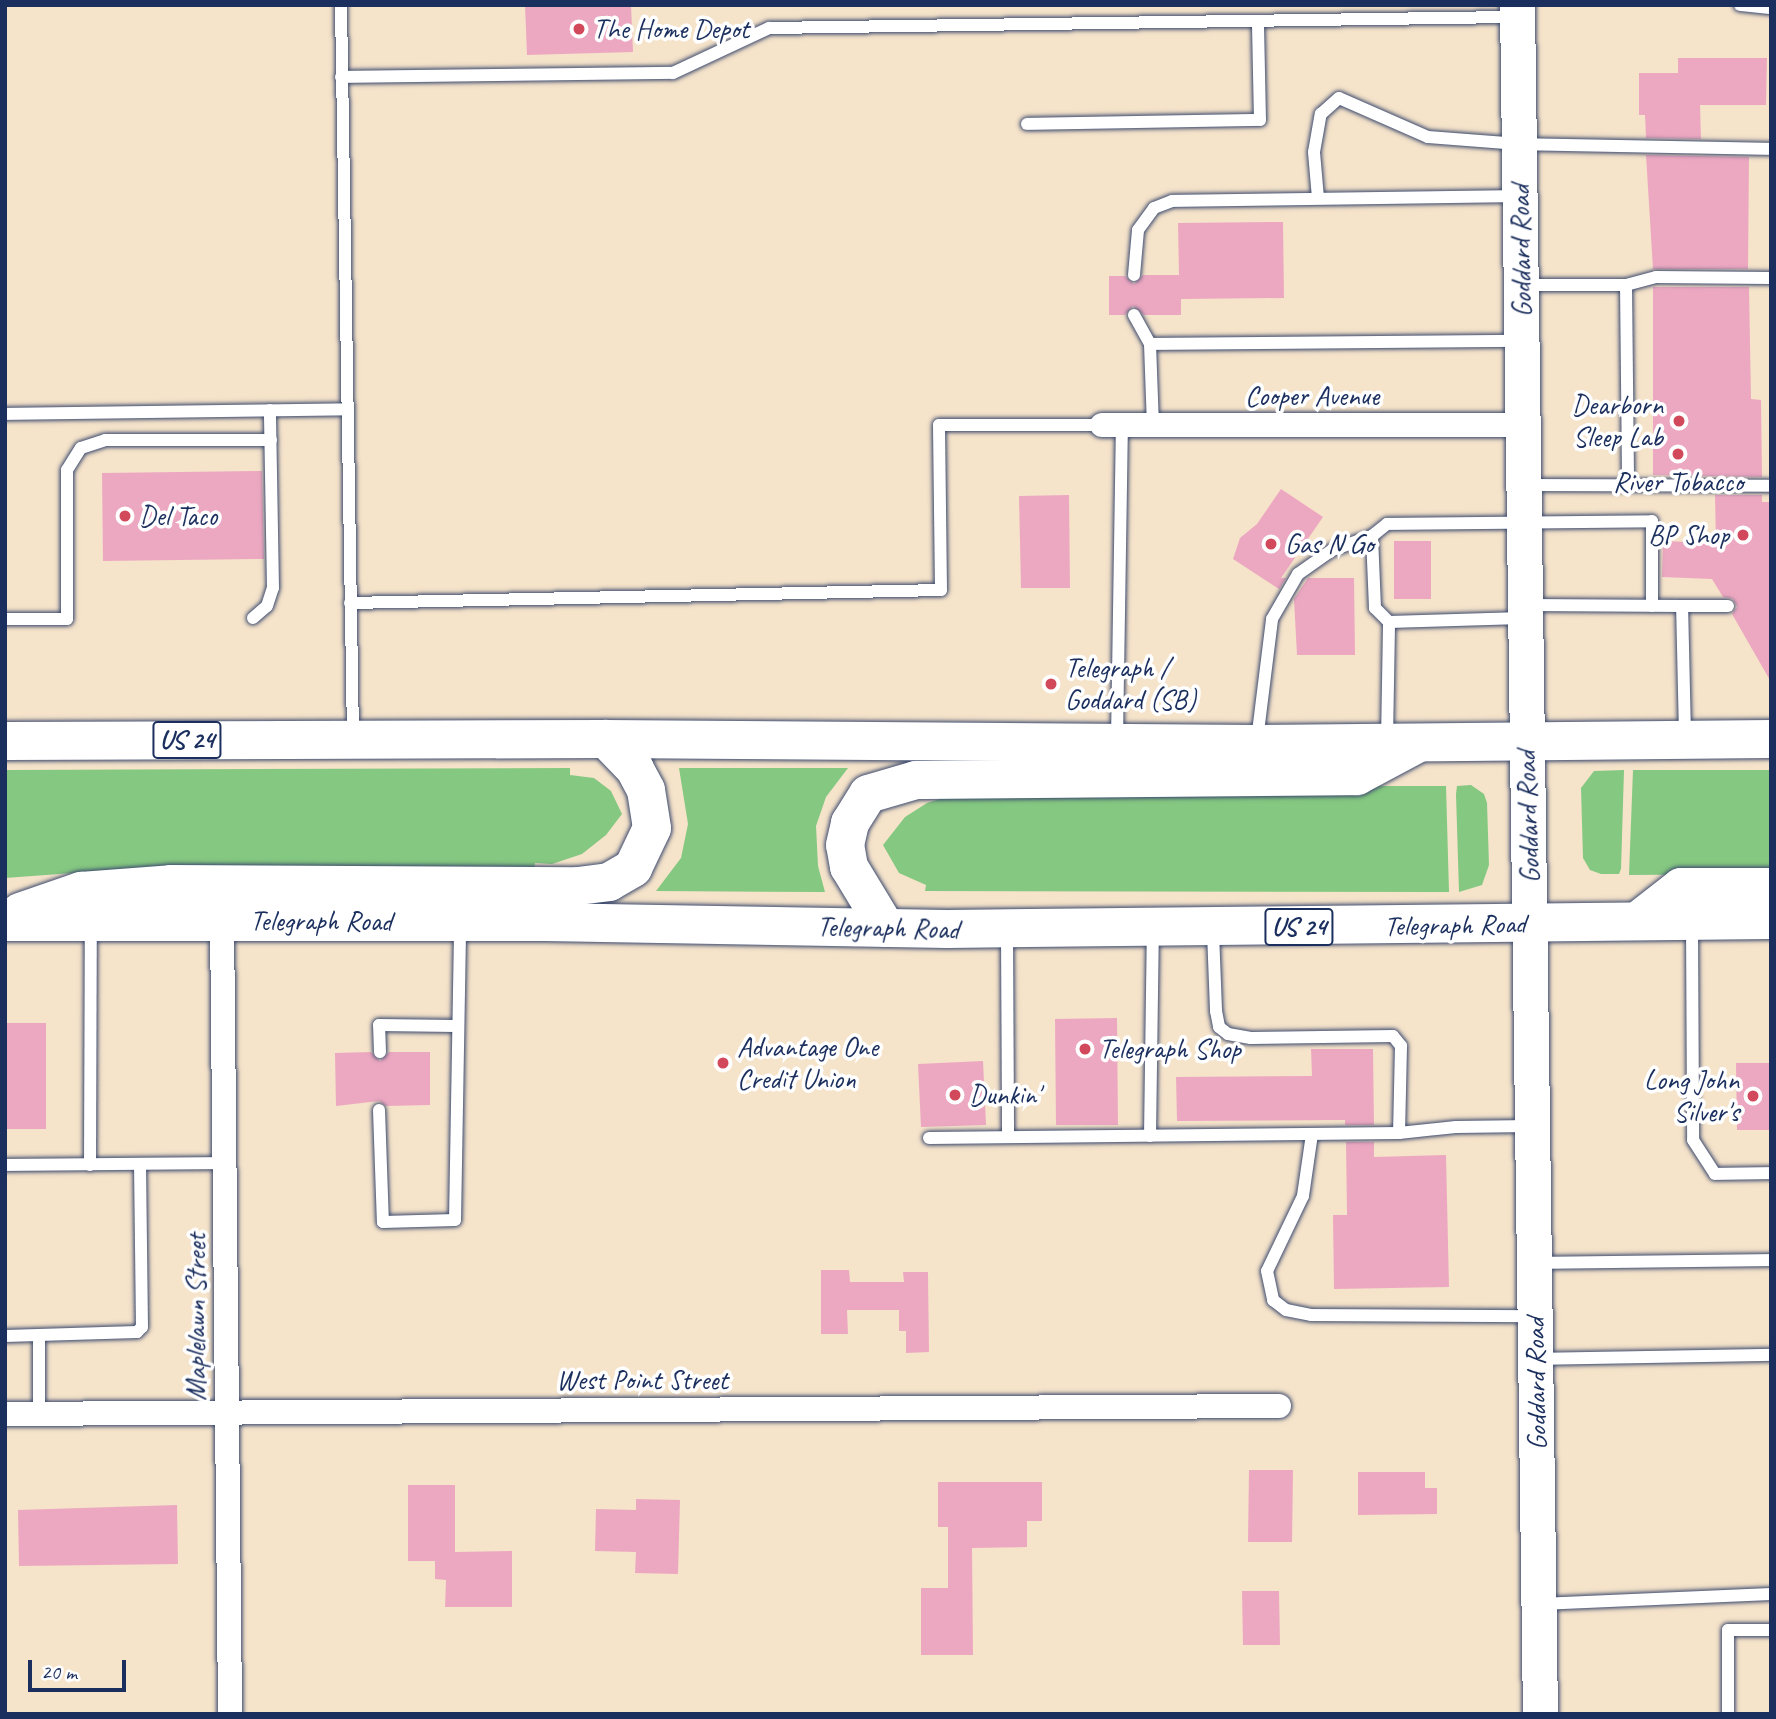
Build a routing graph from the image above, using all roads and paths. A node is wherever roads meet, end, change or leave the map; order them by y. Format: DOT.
graph roads {
  1 [pos="341,5"];
  2 [pos="1332,5"];
  3 [pos="1740,5"];
  4 [pos="1771,9"];
  5 [pos="1517,11"];
  6 [pos="1333,20"];
  7 [pos="1258,21"];
  8 [pos="341,77"];
  9 [pos="1027,124"];
  10 [pos="1519,144"];
  11 [pos="1771,149"];
  12 [pos="1520,195"];
  13 [pos="1318,198"];
  14 [pos="1134,275"];
  15 [pos="1771,278"];
  16 [pos="1522,285"];
  17 [pos="1626,285"];
  18 [pos="1134,315"];
  19 [pos="1522,341"];
  20 [pos="1150,344"];
  21 [pos="347,408"];
  22 [pos="270,410"];
  23 [pos="5,414"];
  24 [pos="1112,425"];
  25 [pos="1153,425"];
  26 [pos="1521,425"];
  27 [pos="271,440"];
  28 [pos="1629,482"];
  29 [pos="1771,486"];
  30 [pos="1522,502"];
  31 [pos="1372,536"];
  32 [pos="350,603"];
  33 [pos="1652,606"];
  34 [pos="1682,606"];
  35 [pos="1728,606"];
  36 [pos="1524,611"];
  37 [pos="253,618"];
  38 [pos="5,619"];
  39 [pos="1390,621"];
  40 [pos="1685,738"];
  41 [pos="606,739"];
  42 [pos="1771,739"];
  43 [pos="353,740"];
  44 [pos="5,741"];
  45 [pos="1525,741"];
  46 [pos="1117,743"];
  47 [pos="1403,743"];
  48 [pos="1256,744"];
  49 [pos="1771,887"];
  50 [pos="1640,919"];
  51 [pos="1692,919"];
  52 [pos="5,920"];
  53 [pos="222,920"];
  54 [pos="1771,920"];
  55 [pos="460,921"];
  56 [pos="91,922"];
  57 [pos="1532,923"];
  58 [pos="886,928"];
  59 [pos="1154,928"];
  60 [pos="1213,928"];
  61 [pos="1007,929"];
  62 [pos="456,1026"];
  63 [pos="380,1052"];
  64 [pos="379,1110"];
  65 [pos="1534,1126"];
  66 [pos="1399,1133"];
  67 [pos="1312,1134"];
  68 [pos="1150,1136"];
  69 [pos="1008,1137"];
  70 [pos="929,1138"];
  71 [pos="224,1163"];
  72 [pos="140,1164"];
  73 [pos="5,1165"];
  74 [pos="90,1165"];
  75 [pos="1771,1173"];
  76 [pos="1771,1260"];
  77 [pos="1535,1263"];
  78 [pos="1536,1316"];
  79 [pos="39,1335"];
  80 [pos="5,1336"];
  81 [pos="1771,1355"];
  82 [pos="1536,1359"];
  83 [pos="1279,1406"];
  84 [pos="226,1413"];
  85 [pos="5,1414"];
  86 [pos="39,1414"];
  87 [pos="1771,1594"];
  88 [pos="1539,1604"];
  89 [pos="1771,1630"];
  90 [pos="230,1714"];
  91 [pos="1540,1714"];
  92 [pos="1728,1714"];
  1 -- 8 [label="lane"];
  2 -- 6 [label="lane"];
  3 -- 4 [label="lane"];
  5 -- 6 [label="lane"];
  5 -- 10 [label="main road, Goddard Road"];
  6 -- 7 [label="lane"];
  7 -- 8 [label="lane"];
  7 -- 9 [label="lane"];
  8 -- 21 [label="lane"];
  10 -- 11 [label="lane"];
  10 -- 12 [label="main road, Goddard Road"];
  10 -- 13 [label="lane"];
  12 -- 13 [label="lane"];
  12 -- 16 [label="main road, Goddard Road"];
  13 -- 14 [label="lane"];
  15 -- 17 [label="lane"];
  16 -- 17 [label="lane"];
  16 -- 19 [label="main road, Goddard Road"];
  17 -- 28 [label="lane"];
  18 -- 20 [label="lane"];
  19 -- 20 [label="lane"];
  19 -- 26 [label="main road, Goddard Road"];
  20 -- 25 [label="lane"];
  21 -- 22 [label="lane"];
  21 -- 32 [label="lane"];
  22 -- 23 [label="lane"];
  22 -- 27 [label="lane"];
  24 -- 25 [label="street, Cooper Avenue"];
  24 -- 32 [label="lane"];
  24 -- 46 [label="lane"];
  25 -- 26 [label="street, Cooper Avenue"];
  26 -- 30 [label="main road, Goddard Road"];
  27 -- 37 [label="lane"];
  27 -- 38 [label="lane"];
  28 -- 29 [label="lane"];
  28 -- 30 [label="lane"];
  30 -- 31 [label="lane"];
  30 -- 33 [label="lane"];
  30 -- 36 [label="main road, Goddard Road"];
  31 -- 39 [label="lane"];
  31 -- 48 [label="lane"];
  32 -- 43 [label="lane"];
  33 -- 34 [label="lane"];
  33 -- 36 [label="lane"];
  34 -- 35 [label="lane"];
  34 -- 40 [label="lane"];
  36 -- 39 [label="lane"];
  36 -- 45 [label="main road, Goddard Road"];
  39 -- 47 [label="lane"];
  40 -- 42 [label="main road, US 24"];
  40 -- 45 [label="main road, US 24"];
  41 -- 43 [label="main road, US 24"];
  41 -- 46 [label="main road, US 24"];
  41 -- 52 [label="main road"];
  43 -- 44 [label="main road, US 24"];
  45 -- 47 [label="main road, US 24"];
  45 -- 57 [label="main road, Goddard Road"];
  46 -- 48 [label="main road, US 24"];
  47 -- 48 [label="main road, US 24"];
  47 -- 58 [label="main road"];
  49 -- 50 [label="main road"];
  50 -- 51 [label="main road, Telegraph Road / US 24"];
  50 -- 57 [label="main road, Telegraph Road / US 24"];
  51 -- 54 [label="main road, Telegraph Road / US 24"];
  51 -- 75 [label="lane"];
  52 -- 56 [label="main road, Telegraph Road / US 24"];
  53 -- 55 [label="main road, Telegraph Road / US 24"];
  53 -- 56 [label="main road, Telegraph Road / US 24"];
  53 -- 71 [label="street, Maplelawn Street"];
  55 -- 58 [label="main road, Telegraph Road / US 24"];
  55 -- 62 [label="lane"];
  56 -- 74 [label="lane"];
  57 -- 60 [label="main road, Telegraph Road / US 24"];
  57 -- 65 [label="main road, Goddard Road"];
  58 -- 61 [label="main road, Telegraph Road / US 24"];
  59 -- 60 [label="main road, Telegraph Road / US 24"];
  59 -- 61 [label="main road, Telegraph Road / US 24"];
  59 -- 68 [label="lane"];
  60 -- 66 [label="lane"];
  61 -- 69 [label="lane"];
  62 -- 63 [label="lane"];
  62 -- 64 [label="lane"];
  65 -- 66 [label="lane"];
  65 -- 77 [label="main road, Goddard Road"];
  66 -- 67 [label="lane"];
  67 -- 68 [label="lane"];
  67 -- 78 [label="lane"];
  68 -- 69 [label="lane"];
  69 -- 70 [label="lane"];
  71 -- 72 [label="lane"];
  71 -- 84 [label="street, Maplelawn Street"];
  72 -- 74 [label="lane"];
  72 -- 79 [label="lane"];
  73 -- 74 [label="lane"];
  76 -- 77 [label="lane"];
  77 -- 78 [label="main road, Goddard Road"];
  78 -- 82 [label="main road, Goddard Road"];
  79 -- 80 [label="lane"];
  79 -- 86 [label="lane"];
  81 -- 82 [label="lane"];
  82 -- 88 [label="main road, Goddard Road"];
  83 -- 84 [label="street, West Point Street"];
  84 -- 86 [label="street, West Point Street"];
  84 -- 90 [label="street, Maplelawn Street"];
  85 -- 86 [label="street, West Point Street"];
  87 -- 88 [label="lane"];
  88 -- 91 [label="main road, Goddard Road"];
  89 -- 92 [label="lane"];
}
